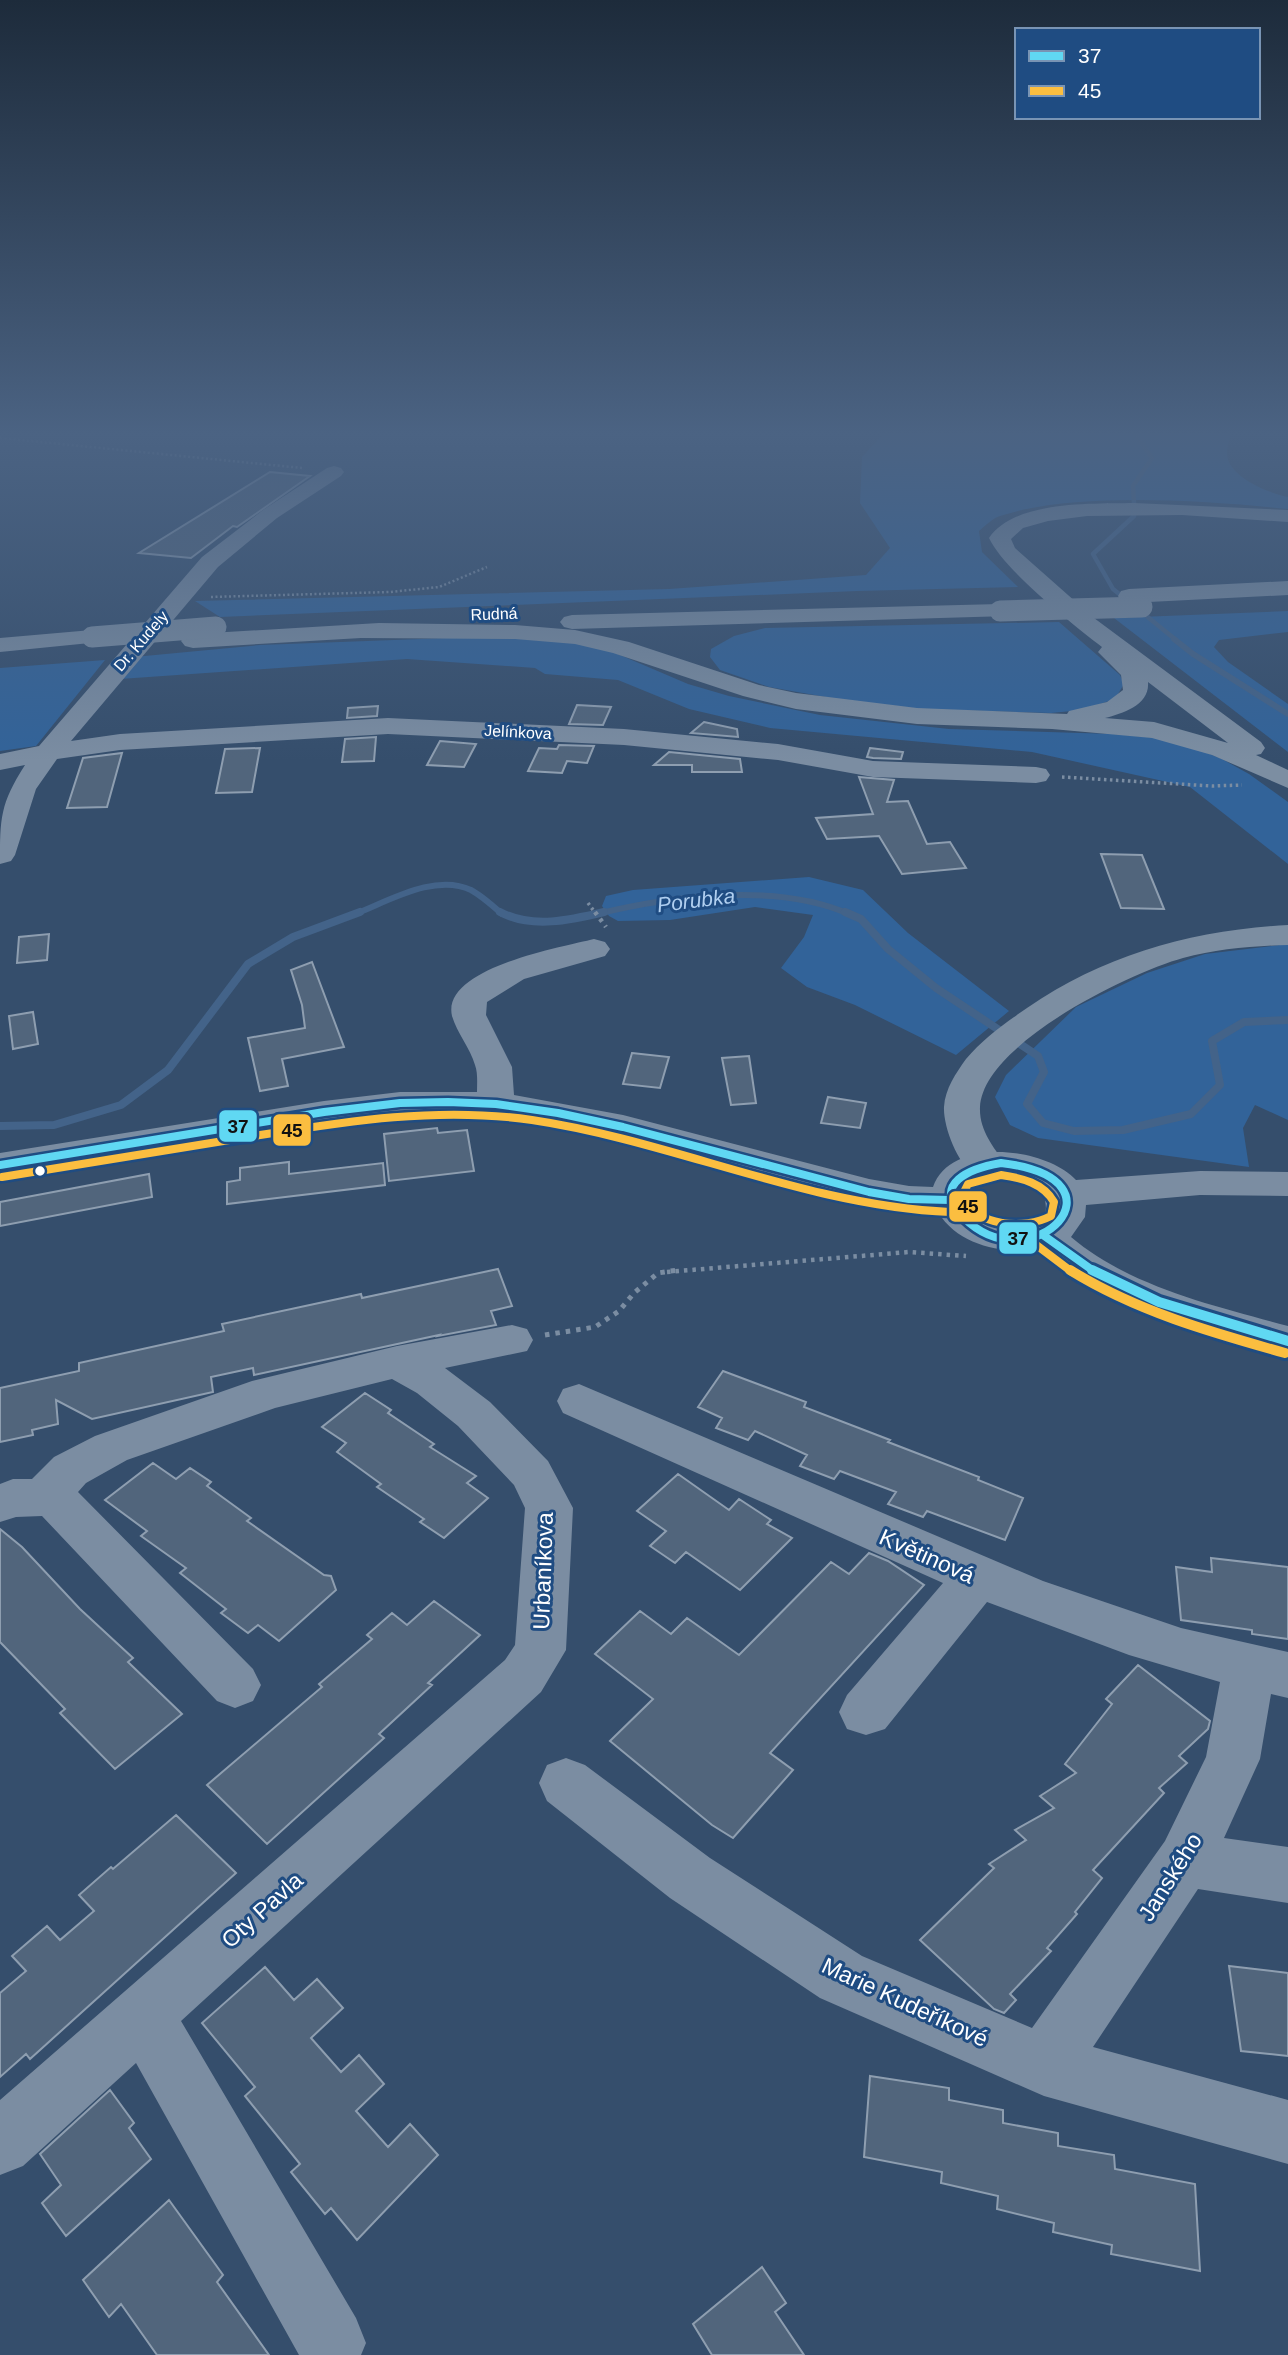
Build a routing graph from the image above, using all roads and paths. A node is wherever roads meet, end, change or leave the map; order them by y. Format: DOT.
graph roads {
  1 [pos="236,541"];
  2 [pos="1001,541"];
  3 [pos="488,567"];
  4 [pos="1288,588"];
  5 [pos="178,598"];
  6 [pos="1288,599"];
  7 [pos="1135,601"];
  8 [pos="995,606"];
  9 [pos="821,616"];
  10 [pos="1086,622"];
  11 [pos="353,631"];
  12 [pos="87,643"];
  13 [pos="0,645"];
  14 [pos="0,657"];
  15 [pos="724,682"];
  16 [pos="1206,714"];
  17 [pos="1052,721"];
  18 [pos="48,752"];
  19 [pos="0,762"];
  20 [pos="1036,775"];
  21 [pos="1288,778"];
  22 [pos="1250,785"];
  23 [pos="0,855"];
  24 [pos="588,903"];
  25 [pos="1288,935"];
  26 [pos="601,939"];
  27 [pos="496,1104"];
  28 [pos="986,1164"];
  29 [pos="0,1165"];
  30 [pos="1288,1184"];
  31 [pos="1064,1194"];
  32 [pos="950,1200"];
  33 [pos="1043,1235"];
  34 [pos="974,1257"];
  35 [pos="512,1340"];
  36 [pos="1288,1341"];
  37 [pos="397,1362"];
  38 [pos="579,1401"];
  39 [pos="21,1500"];
  40 [pos="977,1578"];
  41 [pos="1269,1671"];
  42 [pos="523,1676"];
  43 [pos="235,1685"];
  44 [pos="866,1712"];
  45 [pos="566,1783"];
  46 [pos="1185,1860"];
  47 [pos="1288,1875"];
  48 [pos="144,2017"];
  49 [pos="1044,2065"];
  50 [pos="1288,2132"];
  51 [pos="0,2143"];
  52 [pos="331,2343"];
  1 -- 5 [label="street, Dr. Kudely"];
  2 -- 10 [label="highway"];
  3 -- 5 [label="path"];
  4 -- 7 [label="highway"];
  5 -- 18 [label="street, Dr. Kudely"];
  6 -- 7 [label="highway"];
  7 -- 8 [label="highway, bridge"];
  8 -- 9 [label="highway, Rudná"];
  8 -- 12 [label="highway, Rudná, bridge"];
  9 -- 11 [label="highway, Rudná"];
  9 -- 15 [label="highway"];
  10 -- 16 [label="highway"];
  10 -- 17 [label="highway"];
  11 -- 12 [label="highway, Rudná"];
  11 -- 15 [label="highway"];
  12 -- 13 [label="highway, Rudná"];
  12 -- 14 [label="highway, Rudná"];
  15 -- 17 [label="highway"];
  16 -- 17 [label="highway"];
  16 -- 21 [label="highway"];
  17 -- 21 [label="highway"];
  18 -- 19 [label="street, Jelínkova"];
  18 -- 20 [label="street, Jelínkova"];
  18 -- 23 [label="street, Dr. Kudely"];
  20 -- 22 [label="path"];
  24 -- 26 [label="path"];
  25 -- 28 [label="highway"];
  26 -- 27 [label="street"];
  27 -- 29 [label="street"];
  27 -- 32 [label="street"];
  28 -- 31 [label="street"];
  28 -- 32 [label="street"];
  30 -- 31 [label="street"];
  31 -- 33 [label="street"];
  32 -- 33 [label="street"];
  33 -- 36 [label="street"];
  34 -- 35 [label="path"];
  35 -- 37 [label="street"];
  37 -- 39 [label="street"];
  37 -- 42 [label="street, Urbaníkova"];
  38 -- 40 [label="street, Květinová"];
  39 -- 43 [label="street"];
  40 -- 41 [label="street, Květinová"];
  40 -- 44 [label="street"];
  41 -- 46 [label="street, Janského"];
  42 -- 48 [label="street, Oty Pavla"];
  45 -- 49 [label="street, Marie Kudeříkové"];
  46 -- 47 [label="street"];
  46 -- 49 [label="street, Janského"];
  48 -- 51 [label="street, Oty Pavla"];
  48 -- 52 [label="street"];
  49 -- 50 [label="street, Marie Kudeříkové"];
}
